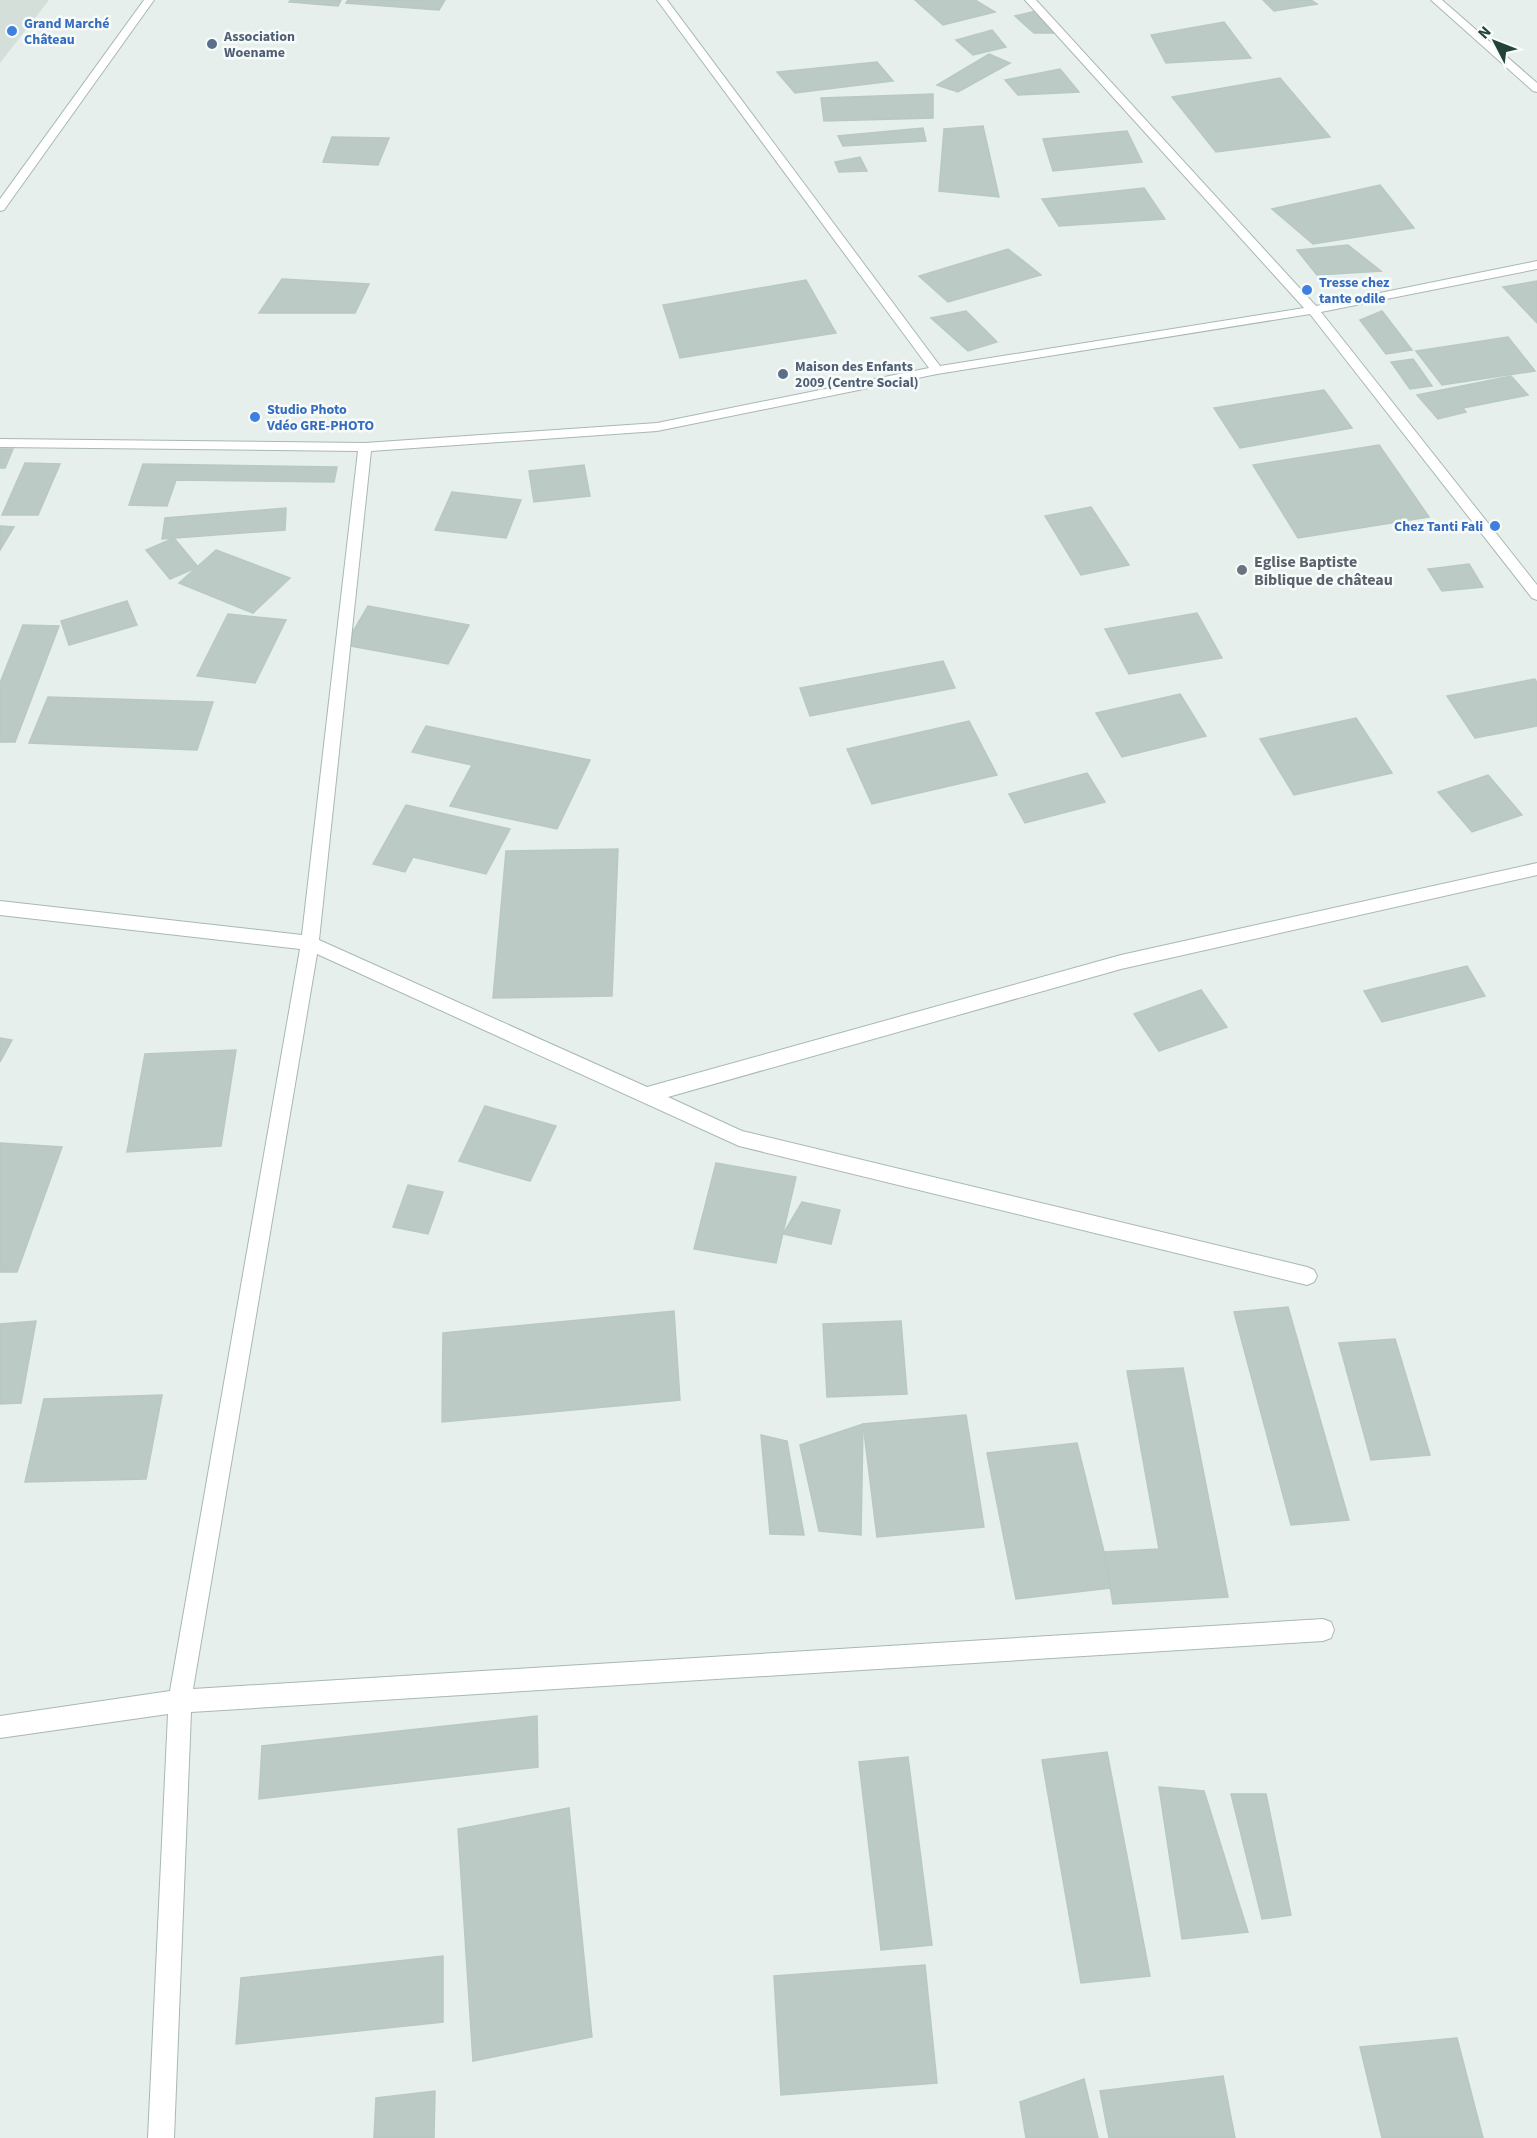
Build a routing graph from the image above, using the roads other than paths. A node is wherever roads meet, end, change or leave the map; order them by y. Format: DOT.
graph roads {
  1 [pos="148,0"];
  2 [pos="662,0"];
  3 [pos="1030,0"];
  4 [pos="1436,0"];
  5 [pos="1537,88"];
  6 [pos="0,207"];
  7 [pos="1537,265"];
  8 [pos="1313,310"];
  9 [pos="937,370"];
  10 [pos="0,443"];
  11 [pos="365,447"];
  12 [pos="1537,595"];
  13 [pos="1537,869"];
  14 [pos="0,908"];
  15 [pos="310,943"];
  16 [pos="646,1095"];
  17 [pos="1307,1276"];
  18 [pos="1323,1630"];
  19 [pos="180,1701"];
  20 [pos="0,1727"];
  21 [pos="161,2138"];
  1 -- 6 [label="street"];
  2 -- 9 [label="street"];
  3 -- 8 [label="street"];
  4 -- 5 [label="street"];
  7 -- 8 [label="street"];
  8 -- 9 [label="street"];
  8 -- 12 [label="street"];
  9 -- 11 [label="street"];
  10 -- 11 [label="street"];
  11 -- 15 [label="street"];
  13 -- 16 [label="street"];
  14 -- 15 [label="street"];
  15 -- 16 [label="street"];
  15 -- 19 [label="street"];
  16 -- 17 [label="street"];
  18 -- 19 [label="street"];
  19 -- 20 [label="street"];
  19 -- 21 [label="street"];
}
